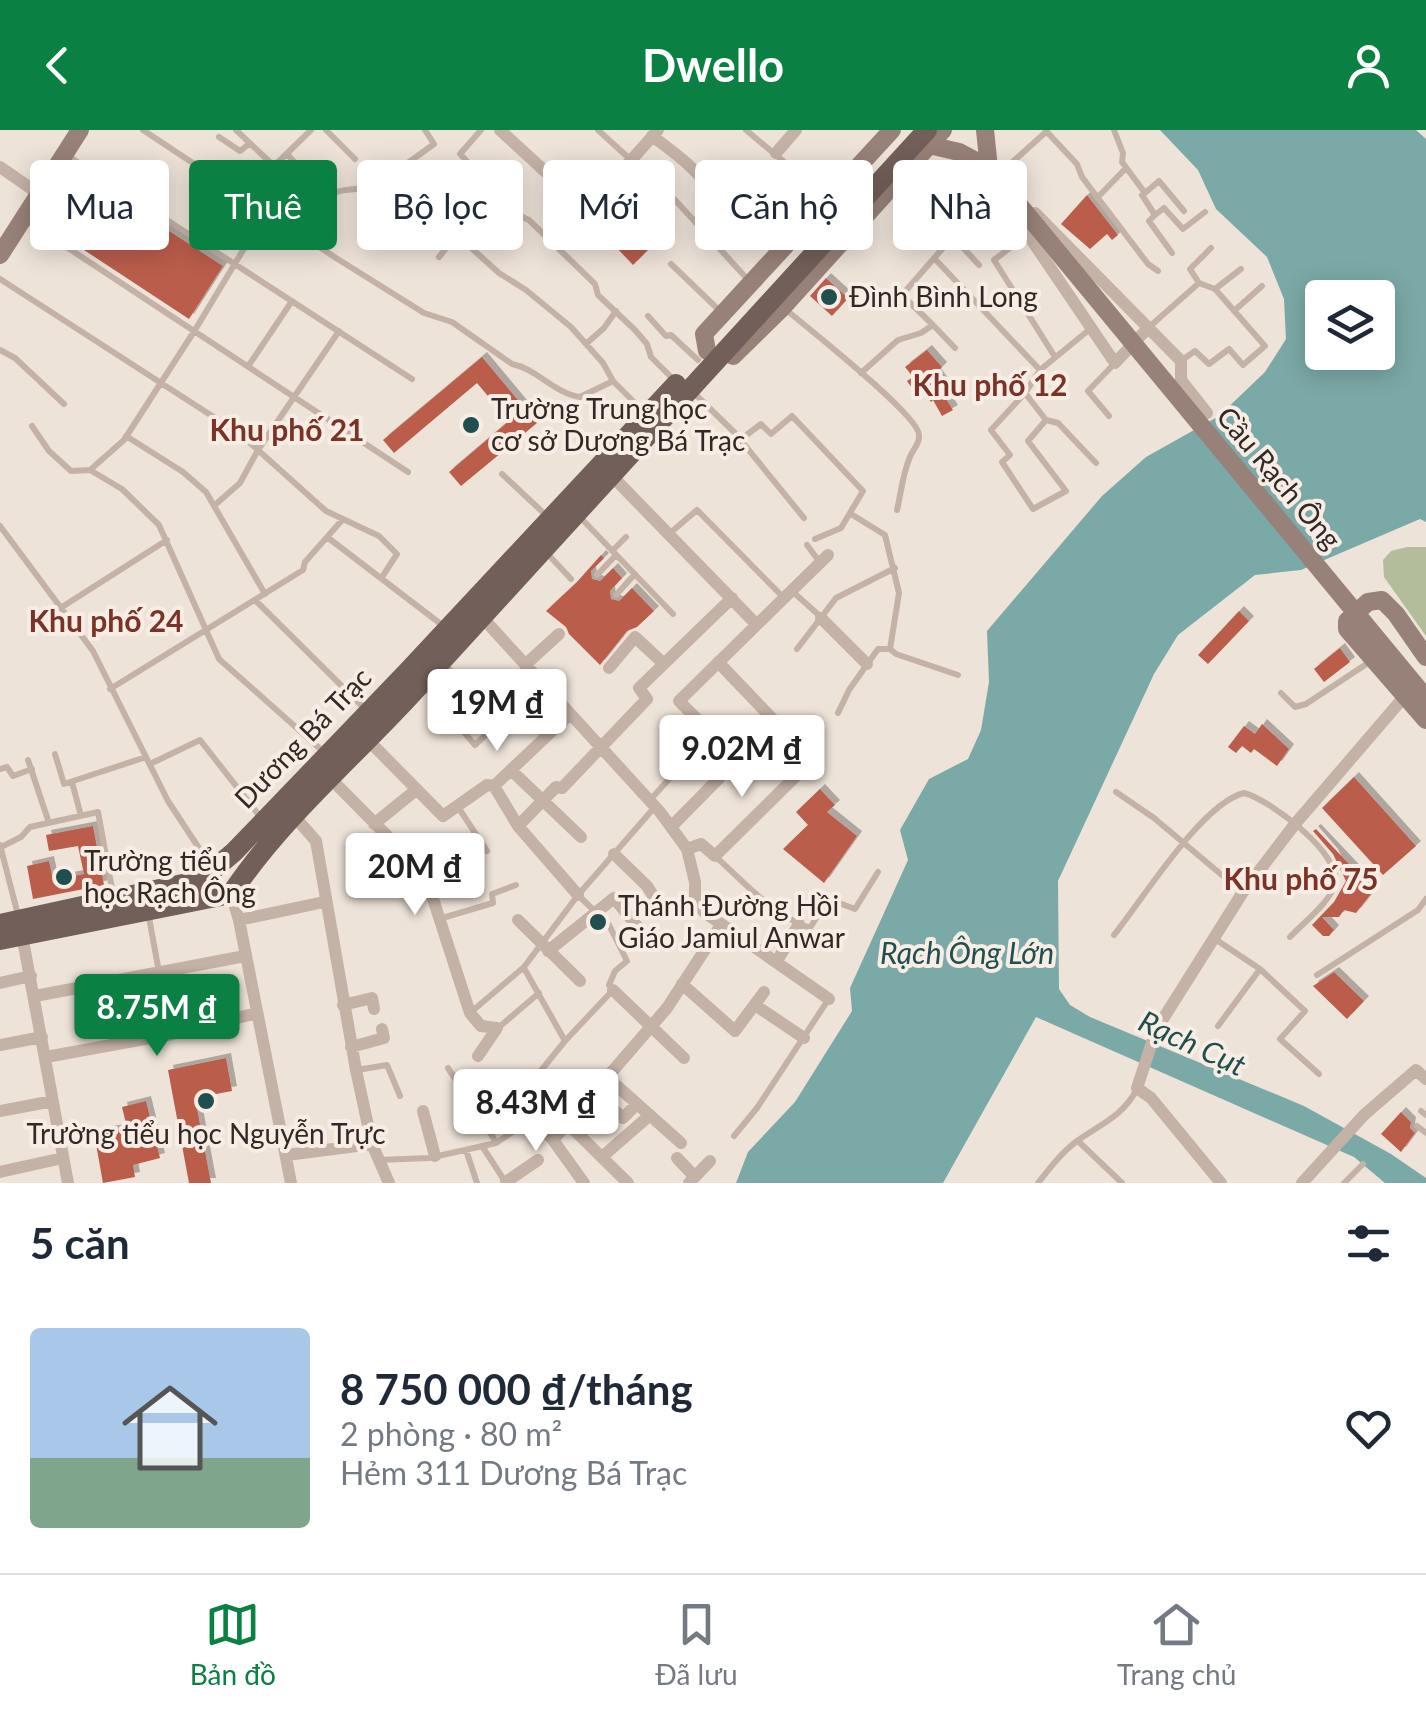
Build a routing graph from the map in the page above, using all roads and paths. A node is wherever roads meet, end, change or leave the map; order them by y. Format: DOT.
graph roads {
  1 [pos="80,130"];
  2 [pos="143,130"];
  3 [pos="236,130"];
  4 [pos="311,130"];
  5 [pos="326,130"];
  6 [pos="425,130"];
  7 [pos="481,130"];
  8 [pos="500,130"];
  9 [pos="598,130"];
  10 [pos="746,130"];
  11 [pos="796,130"];
  12 [pos="892,130"];
  13 [pos="910,130"];
  14 [pos="942,130"];
  15 [pos="985,130"];
  16 [pos="1047,130"];
  17 [pos="1114,130"];
  18 [pos="655,133"];
  19 [pos="219,137"];
  20 [pos="926,143"];
  21 [pos="249,144"];
  22 [pos="776,153"];
  23 [pos="64,154"];
  24 [pos="287,154"];
  25 [pos="355,159"];
  26 [pos="60,160"];
  27 [pos="73,160"];
  28 [pos="189,160"];
  29 [pos="267,160"];
  30 [pos="280,160"];
  31 [pos="292,160"];
  32 [pos="414,160"];
  33 [pos="631,160"];
  34 [pos="633,160"];
  35 [pos="784,160"];
  36 [pos="864,160"];
  37 [pos="969,160"];
  38 [pos="994,160"];
  39 [pos="1021,160"];
  40 [pos="0,167"];
  41 [pos="1126,168"];
  42 [pos="543,170"];
  43 [pos="695,170"];
  44 [pos="30,188"];
  45 [pos="1144,193"];
  46 [pos="1098,197"];
  47 [pos="675,201"];
  48 [pos="1027,205"];
  49 [pos="30,208"];
  50 [pos="1184,212"];
  51 [pos="1204,212"];
  52 [pos="1027,215"];
  53 [pos="1155,215"];
  54 [pos="23,218"];
  55 [pos="169,221"];
  56 [pos="1028,234"];
  57 [pos="1212,248"];
  58 [pos="82,250"];
  59 [pos="242,250"];
  60 [pos="325,250"];
  61 [pos="445,250"];
  62 [pos="473,250"];
  63 [pos="781,250"];
  64 [pos="941,250"];
  65 [pos="965,250"];
  66 [pos="79,254"];
  67 [pos="1172,254"];
  68 [pos="0,255"];
  69 [pos="440,257"];
  70 [pos="934,258"];
  71 [pos="234,263"];
  72 [pos="671,264"];
  73 [pos="980,265"];
  74 [pos="1241,269"];
  75 [pos="1158,271"];
  76 [pos="0,279"];
  77 [pos="751,283"];
  78 [pos="1200,283"];
  79 [pos="1262,286"];
  80 [pos="1215,290"];
  81 [pos="878,293"];
  82 [pos="902,295"];
  83 [pos="292,300"];
  84 [pos="783,307"];
  85 [pos="616,311"];
  86 [pos="1234,311"];
  87 [pos="722,314"];
  88 [pos="648,316"];
  89 [pos="933,325"];
  90 [pos="1091,328"];
  91 [pos="1148,328"];
  92 [pos="195,330"];
  93 [pos="339,331"];
  94 [pos="587,344"];
  95 [pos="955,348"];
  96 [pos="0,350"];
  97 [pos="713,352"];
  98 [pos="1054,357"];
  99 [pos="1181,360"];
  100 [pos="1114,364"];
  101 [pos="248,366"];
  102 [pos="1040,370"];
  103 [pos="860,373"];
  104 [pos="412,379"];
  105 [pos="613,382"];
  106 [pos="160,385"];
  107 [pos="683,386"];
  108 [pos="1026,393"];
  109 [pos="296,397"];
  110 [pos="64,404"];
  111 [pos="1207,414"];
  112 [pos="647,415"];
  113 [pos="1108,416"];
  114 [pos="1046,420"];
  115 [pos="32,426"];
  116 [pos="126,436"];
  117 [pos="740,440"];
  118 [pos="258,450"];
  119 [pos="1096,463"];
  120 [pos="90,470"];
  121 [pos="408,472"];
  122 [pos="502,474"];
  123 [pos="612,476"];
  124 [pos="216,504"];
  125 [pos="897,510"];
  126 [pos="577,514"];
  127 [pos="851,514"];
  128 [pos="804,518"];
  129 [pos="342,519"];
  130 [pos="550,519"];
  131 [pos="0,526"];
  132 [pos="668,535"];
  133 [pos="327,537"];
  134 [pos="626,537"];
  135 [pos="815,539"];
  136 [pos="167,540"];
  137 [pos="807,545"];
  138 [pos="544,550"];
  139 [pos="614,553"];
  140 [pos="823,558"];
  141 [pos="895,568"];
  142 [pos="635,574"];
  143 [pos="597,575"];
  144 [pos="382,577"];
  145 [pos="571,579"];
  146 [pos="265,594"];
  147 [pos="788,594"];
  148 [pos="616,595"];
  149 [pos="732,598"];
  150 [pos="256,600"];
  151 [pos="62,607"];
  152 [pos="672,614"];
  153 [pos="481,616"];
  154 [pos="821,618"];
  155 [pos="756,624"];
  156 [pos="447,628"];
  157 [pos="204,630"];
  158 [pos="559,634"];
  159 [pos="797,649"];
  160 [pos="890,649"];
  161 [pos="1426,656"];
  162 [pos="1373,660"];
  163 [pos="718,662"];
  164 [pos="664,664"];
  165 [pos="868,664"];
  166 [pos="525,665"];
  167 [pos="428,668"];
  168 [pos="609,668"];
  169 [pos="958,675"];
  170 [pos="110,690"];
  171 [pos="1281,693"];
  172 [pos="1404,697"];
  173 [pos="1426,698"];
  174 [pos="366,710"];
  175 [pos="570,714"];
  176 [pos="838,714"];
  177 [pos="1426,720"];
  178 [pos="711,733"];
  179 [pos="366,740"];
  180 [pos="723,745"];
  181 [pos="601,748"];
  182 [pos="55,754"];
  183 [pos="327,754"];
  184 [pos="28,760"];
  185 [pos="148,761"];
  186 [pos="732,765"];
  187 [pos="0,769"];
  188 [pos="32,769"];
  189 [pos="511,770"];
  190 [pos="330,778"];
  191 [pos="72,782"];
  192 [pos="494,786"];
  193 [pos="416,790"];
  194 [pos="1116,792"];
  195 [pos="544,800"];
  196 [pos="652,804"];
  197 [pos="457,806"];
  198 [pos="81,816"];
  199 [pos="294,816"];
  200 [pos="262,820"];
  201 [pos="48,823"];
  202 [pos="374,824"];
  203 [pos="1295,824"];
  204 [pos="518,826"];
  205 [pos="671,827"];
  206 [pos="581,837"];
  207 [pos="1185,843"];
  208 [pos="1,845"];
  209 [pos="688,849"];
  210 [pos="488,851"];
  211 [pos="614,854"];
  212 [pos="715,856"];
  213 [pos="214,870"];
  214 [pos="878,872"];
  215 [pos="516,886"];
  216 [pos="1244,892"];
  217 [pos="231,894"];
  218 [pos="578,895"];
  219 [pos="114,900"];
  220 [pos="1426,900"];
  221 [pos="324,902"];
  222 [pos="148,911"];
  223 [pos="662,912"];
  224 [pos="598,913"];
  225 [pos="438,919"];
  226 [pos="239,920"];
  227 [pos="518,920"];
  228 [pos="721,924"];
  229 [pos="799,924"];
  230 [pos="14,926"];
  231 [pos="1114,934"];
  232 [pos="1290,937"];
  233 [pos="1215,939"];
  234 [pos="0,940"];
  235 [pos="651,942"];
  236 [pos="544,948"];
  237 [pos="245,956"];
  238 [pos="777,962"];
  239 [pos="524,968"];
  240 [pos="1260,970"];
  241 [pos="160,972"];
  242 [pos="1317,975"];
  243 [pos="31,976"];
  244 [pos="580,981"];
  245 [pos="0,983"];
  246 [pos="682,984"];
  247 [pos="613,990"];
  248 [pos="764,992"];
  249 [pos="539,993"];
  250 [pos="35,996"];
  251 [pos="829,999"];
  252 [pos="343,1005"];
  253 [pos="755,1005"];
  254 [pos="374,1009"];
  255 [pos="257,1013"];
  256 [pos="470,1013"];
  257 [pos="652,1024"];
  258 [pos="1218,1026"];
  259 [pos="497,1028"];
  260 [pos="382,1029"];
  261 [pos="166,1036"];
  262 [pos="42,1038"];
  263 [pos="804,1038"];
  264 [pos="566,1041"];
  265 [pos="0,1045"];
  266 [pos="351,1047"];
  267 [pos="478,1056"];
  268 [pos="46,1057"];
  269 [pos="684,1058"];
  270 [pos="448,1068"];
  271 [pos="356,1070"];
  272 [pos="1319,1074"];
  273 [pos="607,1077"];
  274 [pos="1426,1079"];
  275 [pos="500,1084"];
  276 [pos="1138,1088"];
  277 [pos="594,1092"];
  278 [pos="400,1096"];
  279 [pos="54,1101"];
  280 [pos="516,1101"];
  281 [pos="637,1104"];
  282 [pos="423,1110"];
  283 [pos="0,1111"];
  284 [pos="650,1116"];
  285 [pos="533,1118"];
  286 [pos="567,1123"];
  287 [pos="1418,1126"];
  288 [pos="1426,1133"];
  289 [pos="734,1136"];
  290 [pos="553,1140"];
  291 [pos="1078,1141"];
  292 [pos="496,1143"];
  293 [pos="682,1143"];
  294 [pos="372,1144"];
  295 [pos="482,1146"];
  296 [pos="466,1150"];
  297 [pos="287,1155"];
  298 [pos="436,1156"];
  299 [pos="64,1158"];
  300 [pos="602,1158"];
  301 [pos="677,1158"];
  302 [pos="377,1160"];
  303 [pos="538,1160"];
  304 [pos="710,1160"];
  305 [pos="1364,1164"];
  306 [pos="0,1172"];
  307 [pos="692,1180"];
  308 [pos="506,1182"];
  309 [pos="68,1183"];
  310 [pos="291,1183"];
  311 [pos="389,1183"];
  312 [pos="476,1183"];
  313 [pos="584,1183"];
  314 [pos="628,1183"];
  315 [pos="1038,1183"];
  316 [pos="1122,1183"];
  317 [pos="1221,1183"];
  318 [pos="1302,1183"];
  319 [pos="1344,1183"];
  1 -- 23 [label="street"];
  2 -- 28 [label="lane"];
  3 -- 21 [label="lane"];
  4 -- 24 [label="lane"];
  5 -- 25 [label="lane"];
  6 -- 32 [label="lane"];
  7 -- 85 [label="lane"];
  8 -- 42 [label="street"];
  9 -- 33 [label="lane"];
  10 -- 22 [label="lane"];
  11 -- 22 [label="street"];
  12 -- 36 [label="street, Dương Bá Trạc"];
  13 -- 20 [label="street"];
  13 -- 97 [label="main road"];
  14 -- 20 [label="street, Dương Bá Trạc"];
  15 -- 38 [label="street"];
  16 -- 39 [label="lane"];
  16 -- 46 [label="lane"];
  17 -- 41 [label="lane"];
  18 -- 34 [label="street"];
  18 -- 43 [label="street"];
  19 -- 21 [label="lane"];
  20 -- 37 [label="street"];
  20 -- 84 [label="street, Dương Bá Trạc"];
  20 -- 97 [label="main road"];
  21 -- 29 [label="lane"];
  22 -- 35 [label="lane"];
  23 -- 26 [label="street"];
  23 -- 27 [label="lane"];
  24 -- 30 [label="lane"];
  24 -- 31 [label="lane"];
  40 -- 44 [label="street"];
  41 -- 45 [label="lane"];
  41 -- 46 [label="lane"];
  45 -- 50 [label="lane"];
  45 -- 53 [label="lane"];
  46 -- 75 [label="lane"];
  47 -- 77 [label="lane"];
  48 -- 91 [label="street"];
  49 -- 54 [label="street"];
  51 -- 53 [label="lane"];
  52 -- 173 [label="street, Cầu Rạch Ông"];
  53 -- 67 [label="lane"];
  54 -- 66 [label="lane"];
  54 -- 68 [label="street"];
  55 -- 71 [label="lane"];
  56 -- 90 [label="street"];
  56 -- 98 [label="lane"];
  57 -- 78 [label="lane"];
  58 -- 66 [label="path"];
  59 -- 71 [label="lane"];
  60 -- 105 [label="lane"];
  61 -- 69 [label="lane"];
  62 -- 94 [label="lane"];
  63 -- 77 [label="street, Dương Bá Trạc"];
  64 -- 70 [label="lane"];
  65 -- 73 [label="lane"];
  66 -- 92 [label="lane"];
  70 -- 82 [label="lane"];
  70 -- 102 [label="lane"];
  71 -- 83 [label="lane"];
  71 -- 92 [label="lane"];
  72 -- 87 [label="lane"];
  74 -- 80 [label="lane"];
  76 -- 106 [label="lane"];
  77 -- 87 [label="street, Dương Bá Trạc"];
  78 -- 80 [label="lane"];
  78 -- 91 [label="lane"];
  79 -- 86 [label="lane"];
  80 -- 86 [label="lane"];
  81 -- 82 [label="lane"];
  82 -- 89 [label="lane"];
  83 -- 93 [label="lane"];
  83 -- 101 [label="lane"];
  84 -- 97 [label="street, Dương Bá Trạc"];
  84 -- 103 [label="lane"];
  85 -- 94 [label="lane"];
  85 -- 107 [label="lane"];
  86 -- 99 [label="lane"];
  87 -- 97 [label="street, Dương Bá Trạc"];
  88 -- 97 [label="lane"];
  89 -- 95 [label="lane"];
  89 -- 103 [label="lane"];
  90 -- 98 [label="lane"];
  90 -- 100 [label="street"];
  91 -- 99 [label="street"];
  91 -- 100 [label="street"];
  92 -- 101 [label="lane"];
  92 -- 106 [label="lane"];
  93 -- 104 [label="lane"];
  93 -- 109 [label="lane"];
  94 -- 105 [label="lane"];
  96 -- 110 [label="lane"];
  97 -- 107 [label="main road, Dương Bá Trạc"];
  98 -- 102 [label="lane"];
  99 -- 111 [label="street"];
  100 -- 113 [label="lane"];
  101 -- 109 [label="lane"];
  102 -- 108 [label="lane"];
  103 -- 125 [label="lane"];
  105 -- 112 [label="lane"];
  106 -- 116 [label="lane"];
  106 -- 118 [label="lane"];
  107 -- 112 [label="main road, Dương Bá Trạc"];
  107 -- 117 [label="lane"];
  107 -- 123 [label="main road, Dương Bá Trạc"];
  108 -- 114 [label="lane"];
  108 -- 114 [label="lane"];
  109 -- 118 [label="lane"];
  109 -- 121 [label="lane"];
  112 -- 130 [label="main road, Dương Bá Trạc"];
  114 -- 119 [label="lane"];
  115 -- 120 [label="lane"];
  116 -- 120 [label="lane"];
  116 -- 124 [label="lane"];
  117 -- 127 [label="lane"];
  117 -- 128 [label="lane"];
  118 -- 124 [label="lane"];
  118 -- 129 [label="lane"];
  120 -- 136 [label="lane"];
  122 -- 130 [label="lane"];
  123 -- 126 [label="main road, Dương Bá Trạc"];
  123 -- 132 [label="street"];
  124 -- 146 [label="lane"];
  126 -- 138 [label="main road, Dương Bá Trạc"];
  126 -- 139 [label="lane"];
  127 -- 135 [label="lane"];
  127 -- 141 [label="lane"];
  129 -- 133 [label="lane"];
  129 -- 144 [label="lane"];
  130 -- 156 [label="main road, Dương Bá Trạc"];
  131 -- 151 [label="lane"];
  132 -- 147 [label="lane"];
  132 -- 149 [label="street"];
  133 -- 144 [label="lane"];
  133 -- 146 [label="lane"];
  134 -- 139 [label="lane"];
  136 -- 151 [label="lane"];
  136 -- 157 [label="lane"];
  137 -- 140 [label="lane"];
  138 -- 145 [label="lane"];
  138 -- 153 [label="main road, Dương Bá Trạc"];
  139 -- 142 [label="lane"];
  139 -- 143 [label="lane"];
  140 -- 147 [label="street"];
  141 -- 154 [label="lane"];
  141 -- 160 [label="lane"];
  142 -- 148 [label="lane"];
  142 -- 152 [label="lane"];
  144 -- 156 [label="lane"];
  146 -- 150 [label="lane"];
  147 -- 154 [label="lane"];
  147 -- 155 [label="street"];
  149 -- 155 [label="street"];
  149 -- 164 [label="street"];
  150 -- 157 [label="lane"];
  150 -- 174 [label="lane"];
  151 -- 170 [label="lane"];
  153 -- 166 [label="street"];
  153 -- 167 [label="main road, Dương Bá Trạc"];
  154 -- 159 [label="lane"];
  154 -- 165 [label="street"];
  155 -- 163 [label="street"];
  156 -- 167 [label="main road, Dương Bá Trạc"];
  157 -- 170 [label="lane"];
  157 -- 183 [label="lane"];
  158 -- 166 [label="street"];
  160 -- 165 [label="lane"];
  160 -- 169 [label="lane"];
  161 -- 162 [label="street"];
  162 -- 171 [label="lane"];
  162 -- 172 [label="street"];
  163 -- 178 [label="street"];
  163 -- 212 [label="street"];
  164 -- 168 [label="street"];
  164 -- 181 [label="street"];
  165 -- 176 [label="lane"];
  166 -- 175 [label="street"];
  167 -- 167 [label="lane"];
  167 -- 174 [label="main road, Dương Bá Trạc"];
  167 -- 179 [label="main road, Dương Bá Trạc"];
  170 -- 185 [label="lane"];
  172 -- 177 [label="street"];
  172 -- 203 [label="street"];
  174 -- 183 [label="main road, Dương Bá Trạc"];
  175 -- 181 [label="street"];
  175 -- 189 [label="street"];
  178 -- 180 [label="street"];
  178 -- 196 [label="lane"];
  179 -- 190 [label="main road, Dương Bá Trạc"];
  179 -- 193 [label="street"];
  181 -- 195 [label="street"];
  181 -- 196 [label="street"];
  182 -- 191 [label="lane"];
  183 -- 200 [label="main road, Dương Bá Trạc"];
  184 -- 188 [label="lane"];
  185 -- 191 [label="lane"];
  185 -- 200 [label="lane"];
  185 -- 213 [label="lane"];
  186 -- 205 [label="street"];
  187 -- 188 [label="lane"];
  188 -- 201 [label="lane"];
  189 -- 192 [label="street"];
  189 -- 195 [label="street"];
  190 -- 199 [label="main road, Dương Bá Trạc"];
  190 -- 202 [label="street"];
  191 -- 198 [label="lane"];
  192 -- 197 [label="street"];
  192 -- 204 [label="street"];
  193 -- 197 [label="street"];
  193 -- 202 [label="street"];
  194 -- 207 [label="lane"];
  195 -- 204 [label="street"];
  195 -- 206 [label="street"];
  196 -- 205 [label="street"];
  196 -- 211 [label="lane"];
  197 -- 210 [label="lane"];
  198 -- 201 [label="lane"];
  198 -- 219 [label="lane"];
  199 -- 217 [label="main road, Dương Bá Trạc"];
  199 -- 221 [label="street"];
  200 -- 213 [label="main road, Dương Bá Trạc"];
  201 -- 208 [label="lane"];
  202 -- 225 [label="street"];
  203 -- 207 [label="lane"];
  203 -- 216 [label="street"];
  203 -- 232 [label="lane"];
  204 -- 218 [label="street"];
  205 -- 209 [label="street"];
  207 -- 216 [label="lane"];
  207 -- 231 [label="lane"];
  208 -- 230 [label="lane"];
  209 -- 212 [label="street"];
  209 -- 228 [label="street"];
  211 -- 218 [label="lane"];
  211 -- 223 [label="street"];
  212 -- 229 [label="lane"];
  213 -- 217 [label="main road"];
  213 -- 219 [label="main road, Dương Bá Trạc"];
  214 -- 229 [label="lane"];
  215 -- 225 [label="lane"];
  216 -- 233 [label="street"];
  217 -- 222 [label="main road, Dương Bá Trạc"];
  217 -- 226 [label="street"];
  218 -- 224 [label="lane"];
  218 -- 236 [label="lane"];
  219 -- 230 [label="main road, Dương Bá Trạc"];
  220 -- 242 [label="lane"];
  221 -- 226 [label="street"];
  221 -- 252 [label="street"];
  222 -- 230 [label="main road, Dương Bá Trạc"];
  222 -- 241 [label="lane"];
  224 -- 235 [label="street"];
  224 -- 236 [label="street"];
  224 -- 247 [label="lane"];
  225 -- 256 [label="street"];
  226 -- 237 [label="street"];
  227 -- 236 [label="street"];
  228 -- 238 [label="street"];
  228 -- 246 [label="street"];
  229 -- 238 [label="street"];
  230 -- 234 [label="main road, Dương Bá Trạc"];
  230 -- 243 [label="street"];
  233 -- 240 [label="lane"];
  233 -- 276 [label="street"];
  236 -- 239 [label="lane"];
  236 -- 244 [label="street"];
  237 -- 241 [label="street"];
  237 -- 255 [label="street"];
  238 -- 251 [label="street"];
  239 -- 249 [label="lane"];
  239 -- 256 [label="lane"];
  240 -- 258 [label="lane"];
  240 -- 272 [label="lane"];
  241 -- 250 [label="street"];
  241 -- 261 [label="lane"];
  243 -- 245 [label="street"];
  243 -- 250 [label="street"];
  246 -- 253 [label="street"];
  246 -- 257 [label="street"];
  247 -- 257 [label="street"];
  247 -- 264 [label="lane"];
  248 -- 253 [label="street"];
  249 -- 259 [label="lane"];
  249 -- 264 [label="lane"];
  250 -- 262 [label="street"];
  251 -- 263 [label="lane"];
  252 -- 254 [label="street"];
  252 -- 266 [label="street"];
  253 -- 263 [label="street"];
  255 -- 261 [label="street"];
  255 -- 297 [label="street"];
  256 -- 259 [label="street"];
  257 -- 269 [label="street"];
  257 -- 273 [label="street"];
  259 -- 267 [label="street"];
  260 -- 266 [label="street"];
  261 -- 268 [label="street"];
  262 -- 265 [label="street"];
  262 -- 268 [label="street"];
  263 -- 289 [label="lane"];
  264 -- 280 [label="lane"];
  266 -- 271 [label="street"];
  268 -- 279 [label="street"];
  270 -- 292 [label="lane"];
  271 -- 278 [label="lane"];
  271 -- 294 [label="street"];
  273 -- 277 [label="street"];
  273 -- 281 [label="street"];
  274 -- 318 [label="street"];
  275 -- 280 [label="street"];
  276 -- 291 [label="lane"];
  276 -- 317 [label="street"];
  277 -- 281 [label="street"];
  277 -- 286 [label="street"];
  279 -- 283 [label="street"];
  279 -- 299 [label="street"];
  280 -- 285 [label="street"];
  281 -- 284 [label="street"];
  282 -- 298 [label="street"];
  284 -- 293 [label="street"];
  284 -- 300 [label="street"];
  285 -- 290 [label="street"];
  285 -- 292 [label="lane"];
  286 -- 290 [label="street"];
  286 -- 300 [label="street"];
  287 -- 288 [label="lane"];
  290 -- 313 [label="street"];
  291 -- 315 [label="lane"];
  291 -- 316 [label="lane"];
  292 -- 295 [label="lane"];
  294 -- 297 [label="street"];
  294 -- 302 [label="street"];
  295 -- 296 [label="lane"];
  295 -- 308 [label="lane"];
  296 -- 298 [label="lane"];
  296 -- 312 [label="lane"];
  297 -- 310 [label="street"];
  298 -- 302 [label="lane"];
  299 -- 306 [label="street"];
  299 -- 309 [label="street"];
  300 -- 314 [label="street"];
  301 -- 307 [label="street"];
  302 -- 311 [label="street"];
  303 -- 308 [label="street"];
  304 -- 307 [label="street"];
  305 -- 319 [label="lane"];
}
